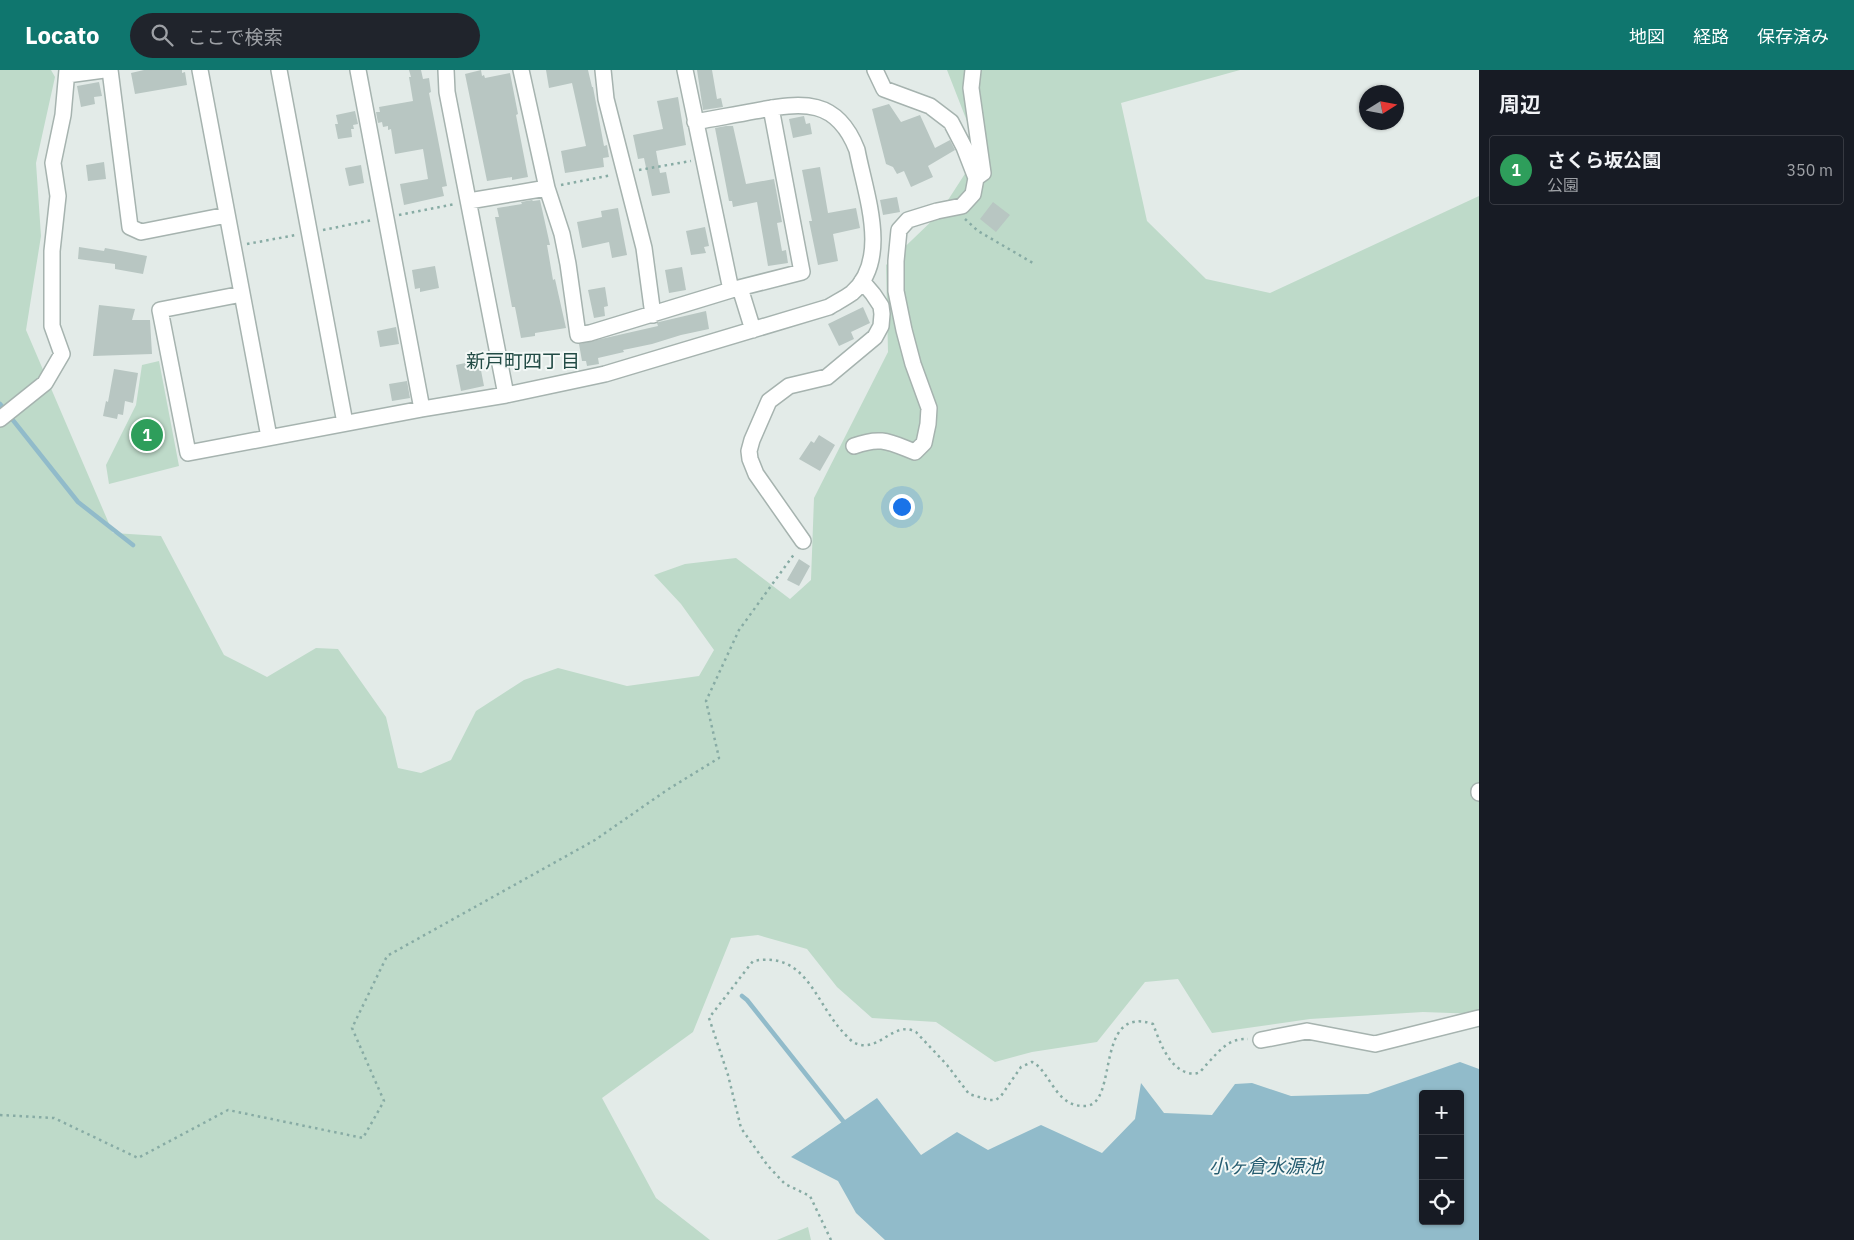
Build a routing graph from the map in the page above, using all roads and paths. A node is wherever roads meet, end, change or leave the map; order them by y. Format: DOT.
graph roads {
  1 [pos="104,70"];
  2 [pos="110,70"];
  3 [pos="200,70"];
  4 [pos="279,70"];
  5 [pos="358,70"];
  6 [pos="446,70"];
  7 [pos="521,70"];
  8 [pos="603,70"];
  9 [pos="684,70"];
  10 [pos="875,70"];
  11 [pos="973,70"];
  12 [pos="67,72"];
  13 [pos="771,108"];
  14 [pos="695,122"];
  15 [pos="976,178"];
  16 [pos="547,188"];
  17 [pos="469,201"];
  18 [pos="962,206"];
  19 [pos="227,215"];
  20 [pos="387,217"];
  21 [pos="310,232"];
  22 [pos="234,246"];
  23 [pos="1033,263"];
  24 [pos="862,282"];
  25 [pos="735,289"];
  26 [pos="242,294"];
  27 [pos="653,315"];
  28 [pos="752,330"];
  29 [pos="506,395"];
  30 [pos="422,409"];
  31 [pos="1,418"];
  32 [pos="346,423"];
  33 [pos="269,437"];
  34 [pos="854,446"];
  35 [pos="803,541"];
  36 [pos="1479,1018"];
  37 [pos="1261,1040"];
  38 [pos="0,1116"];
  39 [pos="831,1240"];
  1 -- 12 [label="street"];
  2 -- 19 [label="street"];
  3 -- 19 [label="street"];
  4 -- 21 [label="street"];
  5 -- 20 [label="street"];
  6 -- 17 [label="street"];
  7 -- 16 [label="street"];
  8 -- 27 [label="street"];
  9 -- 14 [label="street"];
  10 -- 15 [label="street"];
  11 -- 15 [label="street"];
  12 -- 31 [label="street"];
  13 -- 14 [label="street"];
  13 -- 24 [label="street"];
  13 -- 25 [label="street"];
  14 -- 25 [label="street"];
  15 -- 18 [label="street"];
  16 -- 17 [label="street"];
  16 -- 27 [label="street"];
  17 -- 20 [label="path"];
  17 -- 29 [label="street"];
  18 -- 23 [label="path"];
  18 -- 34 [label="street"];
  19 -- 22 [label="street"];
  20 -- 21 [label="path"];
  20 -- 30 [label="street"];
  21 -- 22 [label="path"];
  21 -- 32 [label="street"];
  22 -- 26 [label="street"];
  24 -- 28 [label="street"];
  24 -- 35 [label="street"];
  25 -- 27 [label="street"];
  25 -- 28 [label="street"];
  26 -- 33 [label="street"];
  26 -- 33 [label="street"];
  28 -- 29 [label="street"];
  29 -- 30 [label="street"];
  30 -- 32 [label="street"];
  32 -- 33 [label="street"];
  35 -- 38 [label="path"];
  36 -- 37 [label="street"];
  37 -- 39 [label="path"];
}
